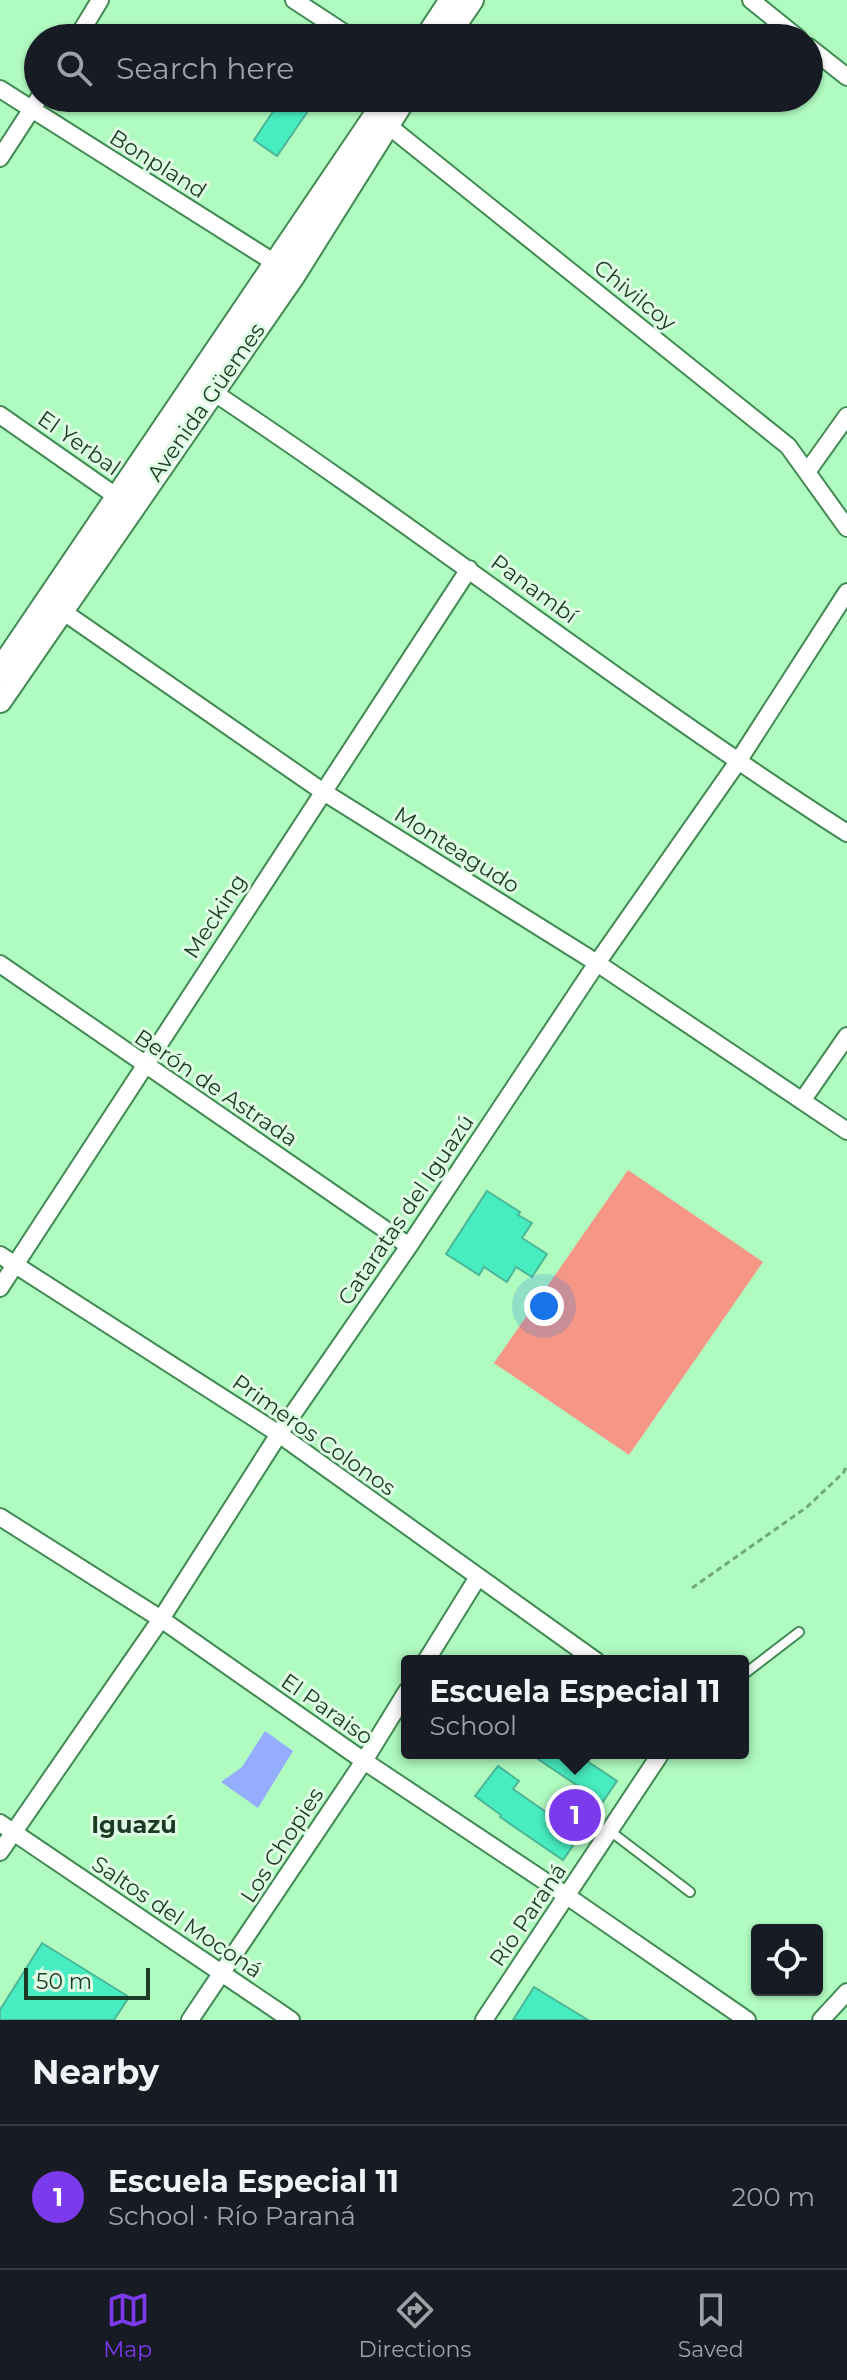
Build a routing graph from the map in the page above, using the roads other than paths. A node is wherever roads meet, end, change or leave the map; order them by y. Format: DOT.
graph roads {
  1 [pos="100,0"];
  2 [pos="294,0"];
  3 [pos="451,0"];
  4 [pos="472,0"];
  5 [pos="751,0"];
  6 [pos="85,24"];
  7 [pos="331,24"];
  8 [pos="435,24"];
  9 [pos="456,24"];
  10 [pos="781,24"];
  11 [pos="823,58"];
  12 [pos="847,77"];
  13 [pos="0,89"];
  14 [pos="24,99"];
  15 [pos="30,112"];
  16 [pos="47,112"];
  17 [pos="384,113"];
  18 [pos="0,158"];
  19 [pos="285,269"];
  20 [pos="204,386"];
  21 [pos="0,415"];
  22 [pos="847,416"];
  23 [pos="807,472"];
  24 [pos="125,502"];
  25 [pos="847,528"];
  26 [pos="469,569"];
  27 [pos="847,592"];
  28 [pos="54,606"];
  29 [pos="0,670"];
  30 [pos="0,701"];
  31 [pos="737,763"];
  32 [pos="322,791"];
  33 [pos="847,833"];
  34 [pos="597,963"];
  35 [pos="0,964"];
  36 [pos="847,1036"];
  37 [pos="144,1065"];
  38 [pos="802,1101"];
  39 [pos="847,1131"];
  40 [pos="409,1246"];
  41 [pos="0,1255"];
  42 [pos="15,1265"];
  43 [pos="0,1288"];
  44 [pos="279,1434"];
  45 [pos="0,1517"];
  46 [pos="478,1577"];
  47 [pos="161,1619"];
  48 [pos="799,1632"];
  49 [pos="430,1655"];
  50 [pos="588,1655"];
  51 [pos="749,1670"];
  52 [pos="401,1701"];
  53 [pos="657,1759"];
  54 [pos="364,1761"];
  55 [pos="7,1827"];
  56 [pos="610,1831"];
  57 [pos="0,1852"];
  58 [pos="690,1892"];
  59 [pos="567,1896"];
  60 [pos="223,1974"];
  61 [pos="847,1992"];
  62 [pos="190,2020"];
  63 [pos="291,2020"];
  64 [pos="484,2020"];
  65 [pos="747,2020"];
  66 [pos="821,2020"];
  1 -- 6 [label="street"];
  2 -- 7 [label="street"];
  3 -- 8 [label="main road"];
  4 -- 9 [label="main road"];
  5 -- 10 [label="street"];
  11 -- 12 [label="street"];
  13 -- 14 [label="street, Bonpland"];
  15 -- 18 [label="street"];
  16 -- 19 [label="street, Bonpland"];
  17 -- 19 [label="main road, Avenida Güemes"];
  17 -- 23 [label="street, Chivilcoy"];
  19 -- 20 [label="main road, Avenida Güemes"];
  20 -- 24 [label="main road, Avenida Güemes"];
  20 -- 26 [label="street, Panambí"];
  21 -- 24 [label="street, El Yerbal"];
  22 -- 23 [label="street"];
  23 -- 25 [label="street, Chivilcoy"];
  24 -- 28 [label="main road, Avenida Güemes"];
  26 -- 31 [label="street, Panambí"];
  26 -- 32 [label="street, Mecking"];
  27 -- 31 [label="street, Cataratas del Iguazú"];
  28 -- 29 [label="main road, Avenida Güemes"];
  28 -- 30 [label="main road, Avenida Güemes"];
  28 -- 32 [label="street, Monteagudo"];
  31 -- 33 [label="street, Panambí"];
  31 -- 34 [label="street, Cataratas del Iguazú"];
  32 -- 34 [label="street, Monteagudo"];
  32 -- 37 [label="street, Mecking"];
  34 -- 38 [label="street, Monteagudo"];
  34 -- 40 [label="street, Cataratas del Iguazú"];
  35 -- 37 [label="street, Berón de Astrada"];
  36 -- 38 [label="street"];
  37 -- 40 [label="street, Berón de Astrada"];
  37 -- 42 [label="street, Mecking"];
  38 -- 39 [label="street, Monteagudo"];
  40 -- 44 [label="street, Cataratas del Iguazú"];
  41 -- 42 [label="street, Primeros Colonos"];
  42 -- 43 [label="street, Mecking"];
  42 -- 44 [label="street, Primeros Colonos"];
  44 -- 46 [label="street, Primeros Colonos"];
  44 -- 47 [label="street, Cataratas del Iguazú"];
  45 -- 47 [label="street, El Paraiso"];
  46 -- 49 [label="street"];
  46 -- 50 [label="street, Primeros Colonos"];
  47 -- 54 [label="street, El Paraiso"];
  47 -- 55 [label="street, Cataratas del Iguazú"];
  48 -- 51 [label="lane"];
  52 -- 54 [label="street, Los Chopies"];
  53 -- 56 [label="street, Río Paraná"];
  54 -- 59 [label="street, El Paraiso"];
  54 -- 60 [label="street, Los Chopies"];
  55 -- 57 [label="street, Cataratas del Iguazú"];
  55 -- 60 [label="street, Saltos del Moconá"];
  56 -- 58 [label="lane"];
  56 -- 59 [label="street, Río Paraná"];
  59 -- 64 [label="street, Río Paraná"];
  59 -- 65 [label="street, El Paraiso"];
  60 -- 62 [label="street, Los Chopies"];
  60 -- 63 [label="street, Saltos del Moconá"];
  61 -- 66 [label="street"];
}
